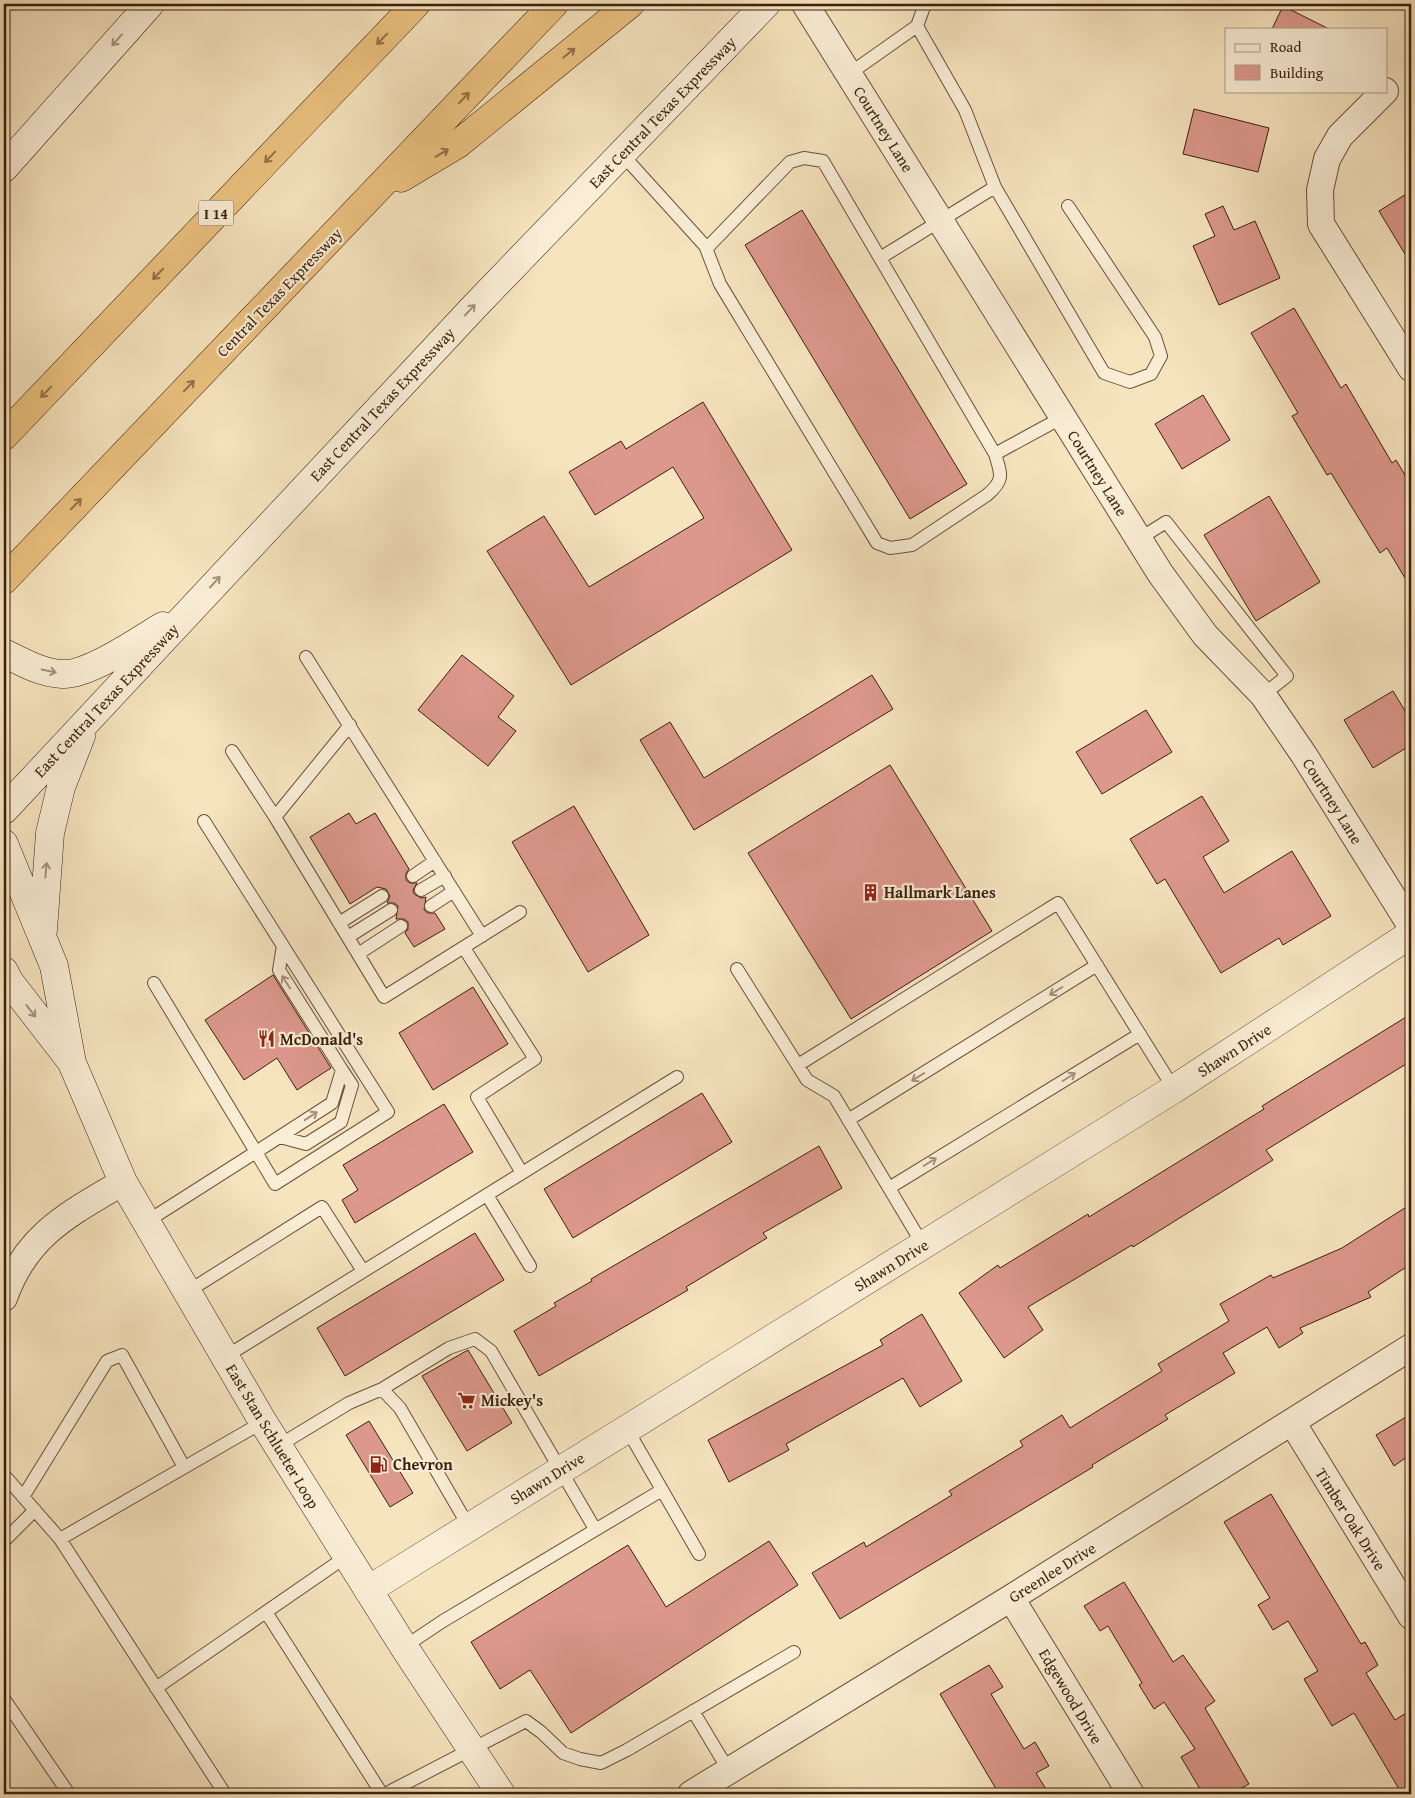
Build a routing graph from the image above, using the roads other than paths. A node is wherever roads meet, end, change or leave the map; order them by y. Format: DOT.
graph roads {
  1 [pos="150,4"];
  2 [pos="416,4"];
  3 [pos="554,4"];
  4 [pos="630,4"];
  5 [pos="766,4"];
  6 [pos="806,4"];
  7 [pos="925,4"];
  8 [pos="917,26"];
  9 [pos="850,74"];
  10 [pos="1384,92"];
  11 [pos="621,153"];
  12 [pos="4,168"];
  13 [pos="995,187"];
  14 [pos="370,197"];
  15 [pos="1068,206"];
  16 [pos="941,221"];
  17 [pos="706,248"];
  18 [pos="880,258"];
  19 [pos="1411,368"];
  20 [pos="1063,416"];
  21 [pos="10,429"];
  22 [pos="996,454"];
  23 [pos="1139,539"];
  24 [pos="4,580"];
  25 [pos="191,609"];
  26 [pos="4,653"];
  27 [pos="306,657"];
  28 [pos="1263,695"];
  29 [pos="87,721"];
  30 [pos="350,725"];
  31 [pos="232,751"];
  32 [pos="4,810"];
  33 [pos="276,817"];
  34 [pos="204,821"];
  35 [pos="4,844"];
  36 [pos="435,861"];
  37 [pos="413,876"];
  38 [pos="445,876"];
  39 [pos="421,890"];
  40 [pos="454,891"];
  41 [pos="382,896"];
  42 [pos="431,906"];
  43 [pos="391,910"];
  44 [pos="520,912"];
  45 [pos="340,923"];
  46 [pos="401,926"];
  47 [pos="1411,926"];
  48 [pos="1411,934"];
  49 [pos="43,936"];
  50 [pos="482,936"];
  51 [pos="348,937"];
  52 [pos="284,946"];
  53 [pos="464,948"];
  54 [pos="358,954"];
  55 [pos="1097,965"];
  56 [pos="737,970"];
  57 [pos="5,977"];
  58 [pos="154,983"];
  59 [pos="1140,1034"];
  60 [pos="72,1063"];
  61 [pos="798,1065"];
  62 [pos="342,1070"];
  63 [pos="678,1076"];
  64 [pos="1174,1089"];
  65 [pos="848,1120"];
  66 [pos="280,1137"];
  67 [pos="256,1152"];
  68 [pos="522,1173"];
  69 [pos="123,1182"];
  70 [pos="889,1188"];
  71 [pos="487,1195"];
  72 [pos="146,1222"];
  73 [pos="923,1245"];
  74 [pos="530,1266"];
  75 [pos="363,1271"];
  76 [pos="187,1292"];
  77 [pos="4,1298"];
  78 [pos="1411,1347"];
  79 [pos="225,1357"];
  80 [pos="382,1389"];
  81 [pos="263,1422"];
  82 [pos="1292,1422"];
  83 [pos="627,1429"];
  84 [pos="278,1446"];
  85 [pos="184,1468"];
  86 [pos="560,1470"];
  87 [pos="4,1475"];
  88 [pos="662,1490"];
  89 [pos="23,1497"];
  90 [pos="35,1510"];
  91 [pos="469,1527"];
  92 [pos="595,1529"];
  93 [pos="60,1539"];
  94 [pos="4,1541"];
  95 [pos="699,1554"];
  96 [pos="347,1556"];
  97 [pos="368,1590"];
  98 [pos="1011,1598"];
  99 [pos="266,1612"];
  100 [pos="1411,1616"];
  101 [pos="404,1647"];
  102 [pos="794,1652"];
  103 [pos="156,1688"];
  104 [pos="4,1699"];
  105 [pos="693,1711"];
  106 [pos="470,1749"];
  107 [pos="730,1771"];
  108 [pos="700,1792"];
  109 [pos="70,1794"];
  110 [pos="225,1794"];
  111 [pos="384,1794"];
  112 [pos="501,1794"];
  113 [pos="1130,1794"];
  1 -- 12 [label="main road, one-way"];
  2 -- 21 [label="highway, I 14, one-way"];
  14 -- 3 [label="highway, Central Texas Expressway, one-way"];
  14 -- 4 [label="highway, one-way"];
  5 -- 11 [label="main road, East Central Texas Expressway"];
  6 -- 9 [label="street, Courtney Lane"];
  7 -- 8 [label="lane"];
  8 -- 9 [label="lane"];
  8 -- 13 [label="lane"];
  9 -- 16 [label="street, Courtney Lane"];
  10 -- 19 [label="street"];
  11 -- 17 [label="lane"];
  25 -- 11 [label="main road, East Central Texas Expressway, one-way"];
  13 -- 15 [label="lane"];
  13 -- 16 [label="lane"];
  24 -- 14 [label="highway, Central Texas Expressway, one-way"];
  16 -- 18 [label="lane"];
  16 -- 20 [label="street, Courtney Lane"];
  17 -- 18 [label="lane"];
  17 -- 22 [label="lane"];
  18 -- 22 [label="lane"];
  20 -- 22 [label="lane"];
  20 -- 23 [label="street, Courtney Lane"];
  23 -- 28 [label="street, Courtney Lane"];
  23 -- 28 [label="lane"];
  26 -- 25 [label="main road, one-way"];
  25 -- 29 [label="main road, East Central Texas Expressway"];
  27 -- 30 [label="lane"];
  28 -- 47 [label="street, Courtney Lane"];
  29 -- 32 [label="main road, East Central Texas Expressway"];
  49 -- 29 [label="main road, one-way"];
  30 -- 33 [label="lane"];
  30 -- 36 [label="lane"];
  31 -- 33 [label="lane"];
  33 -- 45 [label="lane"];
  34 -- 52 [label="lane"];
  35 -- 49 [label="main road, East Stan Schlueter Loop"];
  36 -- 37 [label="lane"];
  36 -- 38 [label="lane"];
  38 -- 39 [label="lane"];
  38 -- 40 [label="lane"];
  40 -- 42 [label="lane"];
  40 -- 50 [label="lane"];
  41 -- 45 [label="lane"];
  43 -- 51 [label="lane"];
  44 -- 50 [label="lane"];
  45 -- 51 [label="lane"];
  46 -- 54 [label="lane"];
  48 -- 64 [label="main road, Shawn Drive"];
  49 -- 60 [label="main road, East Stan Schlueter Loop"];
  50 -- 53 [label="lane"];
  51 -- 54 [label="lane"];
  62 -- 52 [label="lane, one-way"];
  52 -- 67 [label="lane"];
  53 -- 54 [label="lane"];
  53 -- 68 [label="lane"];
  55 -- 59 [label="lane"];
  55 -- 61 [label="lane"];
  55 -- 65 [label="lane, one-way"];
  56 -- 61 [label="lane"];
  57 -- 60 [label="main road, East Stan Schlueter Loop, one-way"];
  58 -- 67 [label="lane"];
  59 -- 64 [label="lane"];
  70 -- 59 [label="lane, one-way"];
  60 -- 69 [label="main road, East Stan Schlueter Loop"];
  61 -- 65 [label="lane"];
  66 -- 62 [label="lane, one-way"];
  62 -- 66 [label="lane"];
  63 -- 68 [label="lane"];
  64 -- 73 [label="main road, Shawn Drive"];
  65 -- 70 [label="lane"];
  66 -- 67 [label="lane"];
  67 -- 72 [label="lane"];
  68 -- 71 [label="lane"];
  69 -- 72 [label="main road, East Stan Schlueter Loop"];
  69 -- 77 [label="street"];
  70 -- 73 [label="lane"];
  71 -- 74 [label="lane"];
  71 -- 75 [label="lane"];
  72 -- 76 [label="main road, East Stan Schlueter Loop"];
  73 -- 83 [label="main road, Shawn Drive"];
  75 -- 76 [label="lane"];
  75 -- 79 [label="lane"];
  76 -- 79 [label="main road, East Stan Schlueter Loop"];
  78 -- 82 [label="street, Greenlee Drive"];
  79 -- 81 [label="main road, East Stan Schlueter Loop"];
  80 -- 84 [label="lane"];
  80 -- 86 [label="lane"];
  80 -- 91 [label="lane"];
  81 -- 84 [label="main road, East Stan Schlueter Loop"];
  81 -- 85 [label="lane"];
  82 -- 98 [label="street, Greenlee Drive"];
  82 -- 100 [label="street, Timber Oak Drive"];
  83 -- 86 [label="main road, Shawn Drive"];
  83 -- 88 [label="lane"];
  84 -- 96 [label="main road, East Stan Schlueter Loop"];
  85 -- 89 [label="lane"];
  85 -- 93 [label="lane"];
  86 -- 91 [label="main road, Shawn Drive"];
  86 -- 92 [label="lane"];
  87 -- 89 [label="lane"];
  88 -- 92 [label="lane"];
  88 -- 95 [label="lane"];
  89 -- 90 [label="lane"];
  90 -- 93 [label="lane"];
  90 -- 94 [label="lane"];
  91 -- 97 [label="main road, Shawn Drive"];
  92 -- 101 [label="lane"];
  93 -- 103 [label="lane"];
  96 -- 97 [label="main road, East Stan Schlueter Loop"];
  96 -- 99 [label="lane"];
  97 -- 101 [label="main road, East Stan Schlueter Loop"];
  98 -- 107 [label="street, Greenlee Drive"];
  98 -- 113 [label="street, Edgewood Drive"];
  99 -- 103 [label="lane"];
  99 -- 111 [label="lane"];
  101 -- 106 [label="main road, East Stan Schlueter Loop"];
  102 -- 105 [label="lane"];
  103 -- 110 [label="lane"];
  104 -- 109 [label="lane"];
  105 -- 106 [label="lane"];
  105 -- 107 [label="lane"];
  106 -- 111 [label="lane"];
  106 -- 112 [label="main road, East Stan Schlueter Loop"];
  107 -- 108 [label="street, Greenlee Drive"];
}
